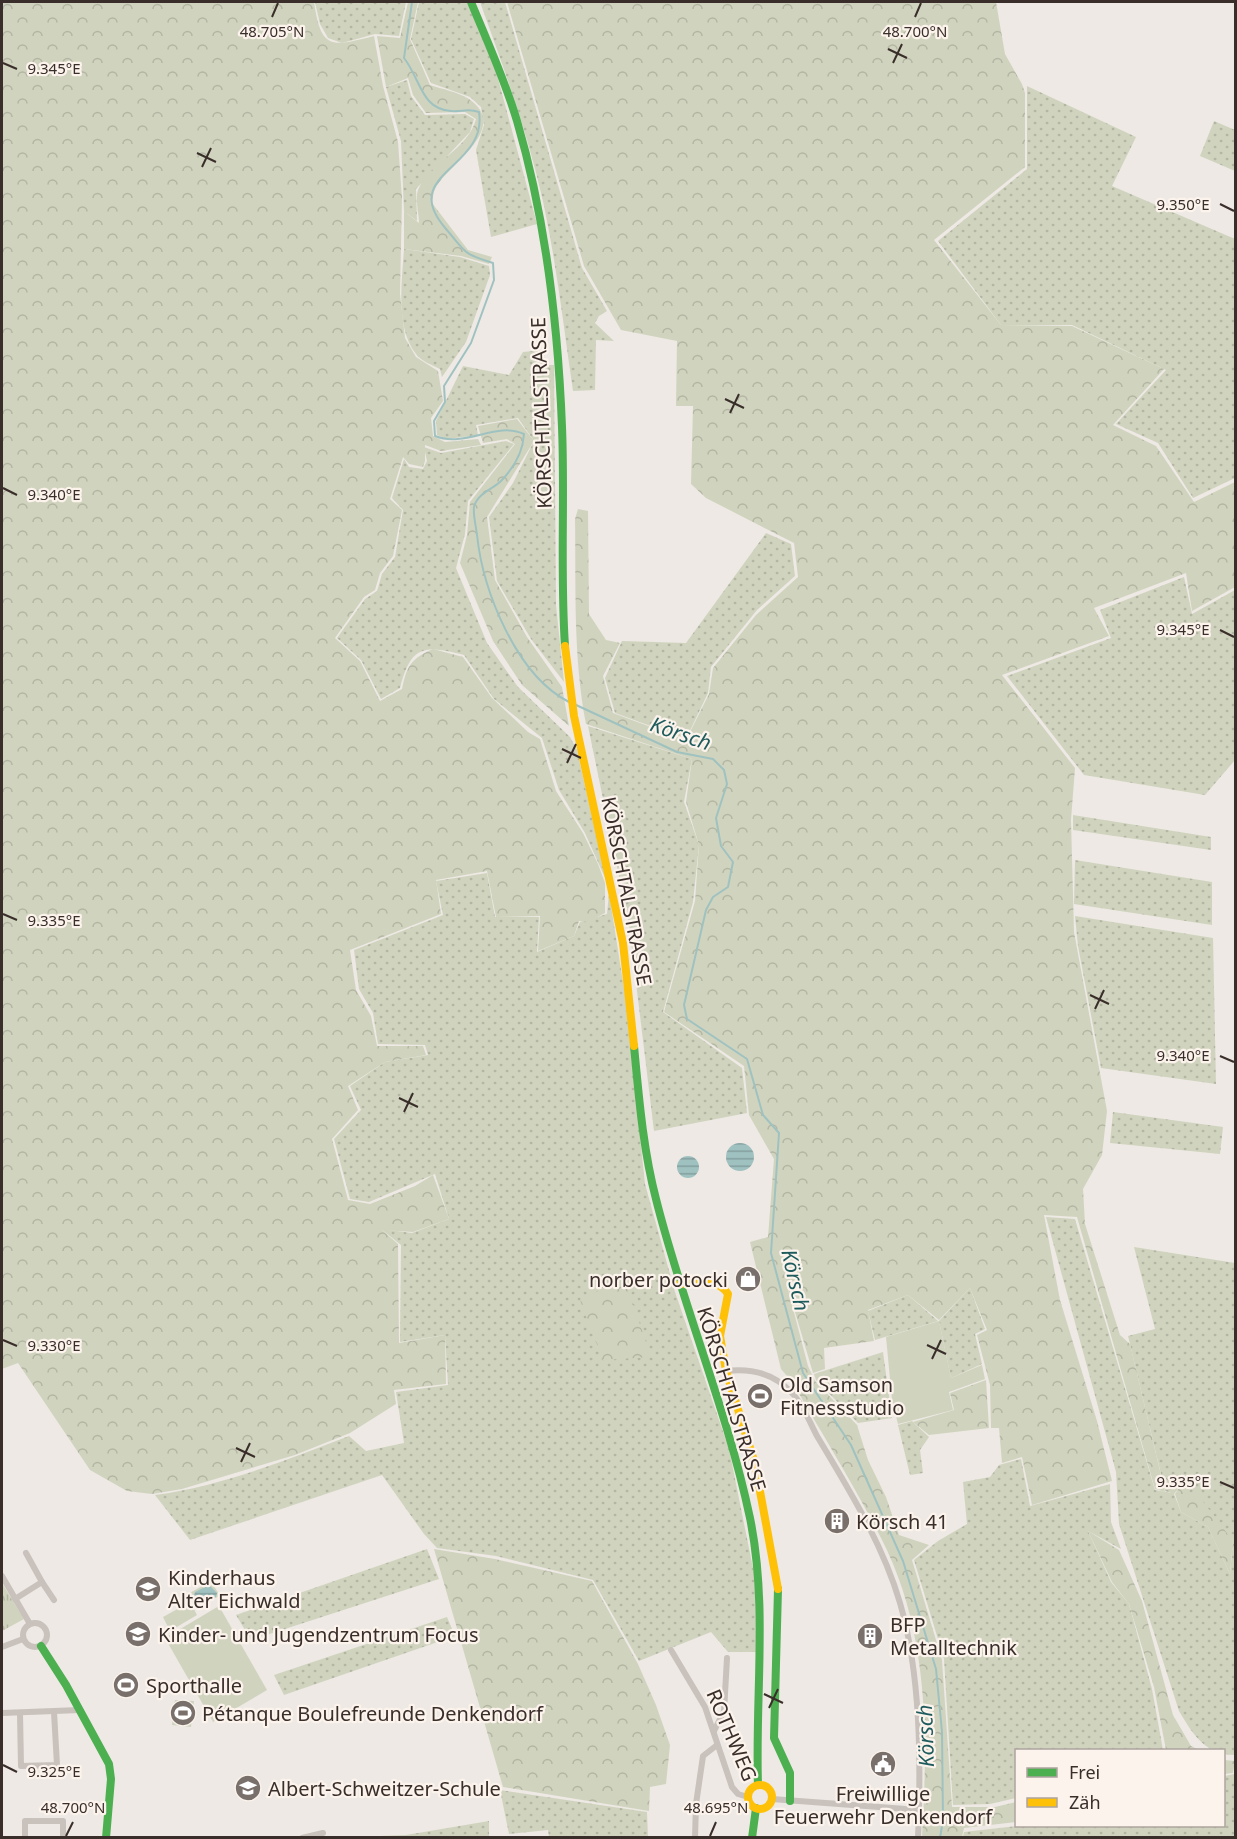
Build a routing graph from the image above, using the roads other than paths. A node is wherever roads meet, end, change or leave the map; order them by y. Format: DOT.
graph roads {
  1 [pos="471,2"];
  2 [pos="680,1284"];
  3 [pos="726,1371"];
  4 [pos="26,1553"];
  5 [pos="2,1576"];
  6 [pos="42,1582"];
  7 [pos="15,1599"];
  8 [pos="54,1600"];
  9 [pos="30,1624"];
  10 [pos="23,1639"];
  11 [pos="41,1646"];
  12 [pos="2,1647"];
  13 [pos="671,1650"];
  14 [pos="727,1658"];
  15 [pos="80,1710"];
  16 [pos="54,1712"];
  17 [pos="2,1713"];
  18 [pos="20,1713"];
  19 [pos="714,1731"];
  20 [pos="717,1745"];
  21 [pos="758,1785"];
  22 [pos="748,1797"];
  23 [pos="772,1799"];
  24 [pos="790,1801"];
  25 [pos="756,1808"];
  26 [pos="919,1809"];
  27 [pos="323,1833"];
  28 [pos="25,1838"];
  29 [pos="63,1838"];
  30 [pos="106,1838"];
  31 [pos="302,1838"];
  32 [pos="695,1838"];
  33 [pos="752,1838"];
  34 [pos="918,1838"];
  1 -- 2 [label="main road, KÖRSCHTALSTRASSE"];
  2 -- 3 [label="main road"];
  2 -- 21 [label="main road, KÖRSCHTALSTRASSE"];
  3 -- 24 [label="main road"];
  3 -- 26 [label="street"];
  4 -- 6 [label="street"];
  5 -- 7 [label="street"];
  6 -- 7 [label="street"];
  6 -- 8 [label="street"];
  7 -- 9 [label="street"];
  9 -- 10 [label="street"];
  9 -- 11 [label="street"];
  10 -- 11 [label="street"];
  10 -- 12 [label="street"];
  11 -- 15 [label="main road"];
  13 -- 19 [label="street, ROTHWEG"];
  14 -- 19 [label="street"];
  15 -- 16 [label="street"];
  15 -- 30 [label="main road"];
  16 -- 18 [label="street"];
  16 -- 18 [label="street"];
  17 -- 18 [label="street"];
  19 -- 20 [label="street, ROTHWEG"];
  20 -- 22 [label="street, ROTHWEG"];
  20 -- 32 [label="street"];
  21 -- 22 [label="main road"];
  21 -- 23 [label="main road"];
  22 -- 25 [label="main road"];
  23 -- 24 [label="street"];
  23 -- 25 [label="main road"];
  24 -- 26 [label="street"];
  25 -- 33 [label="main road"];
  26 -- 34 [label="street"];
  27 -- 31 [label="street"];
  28 -- 29 [label="street"];
}
